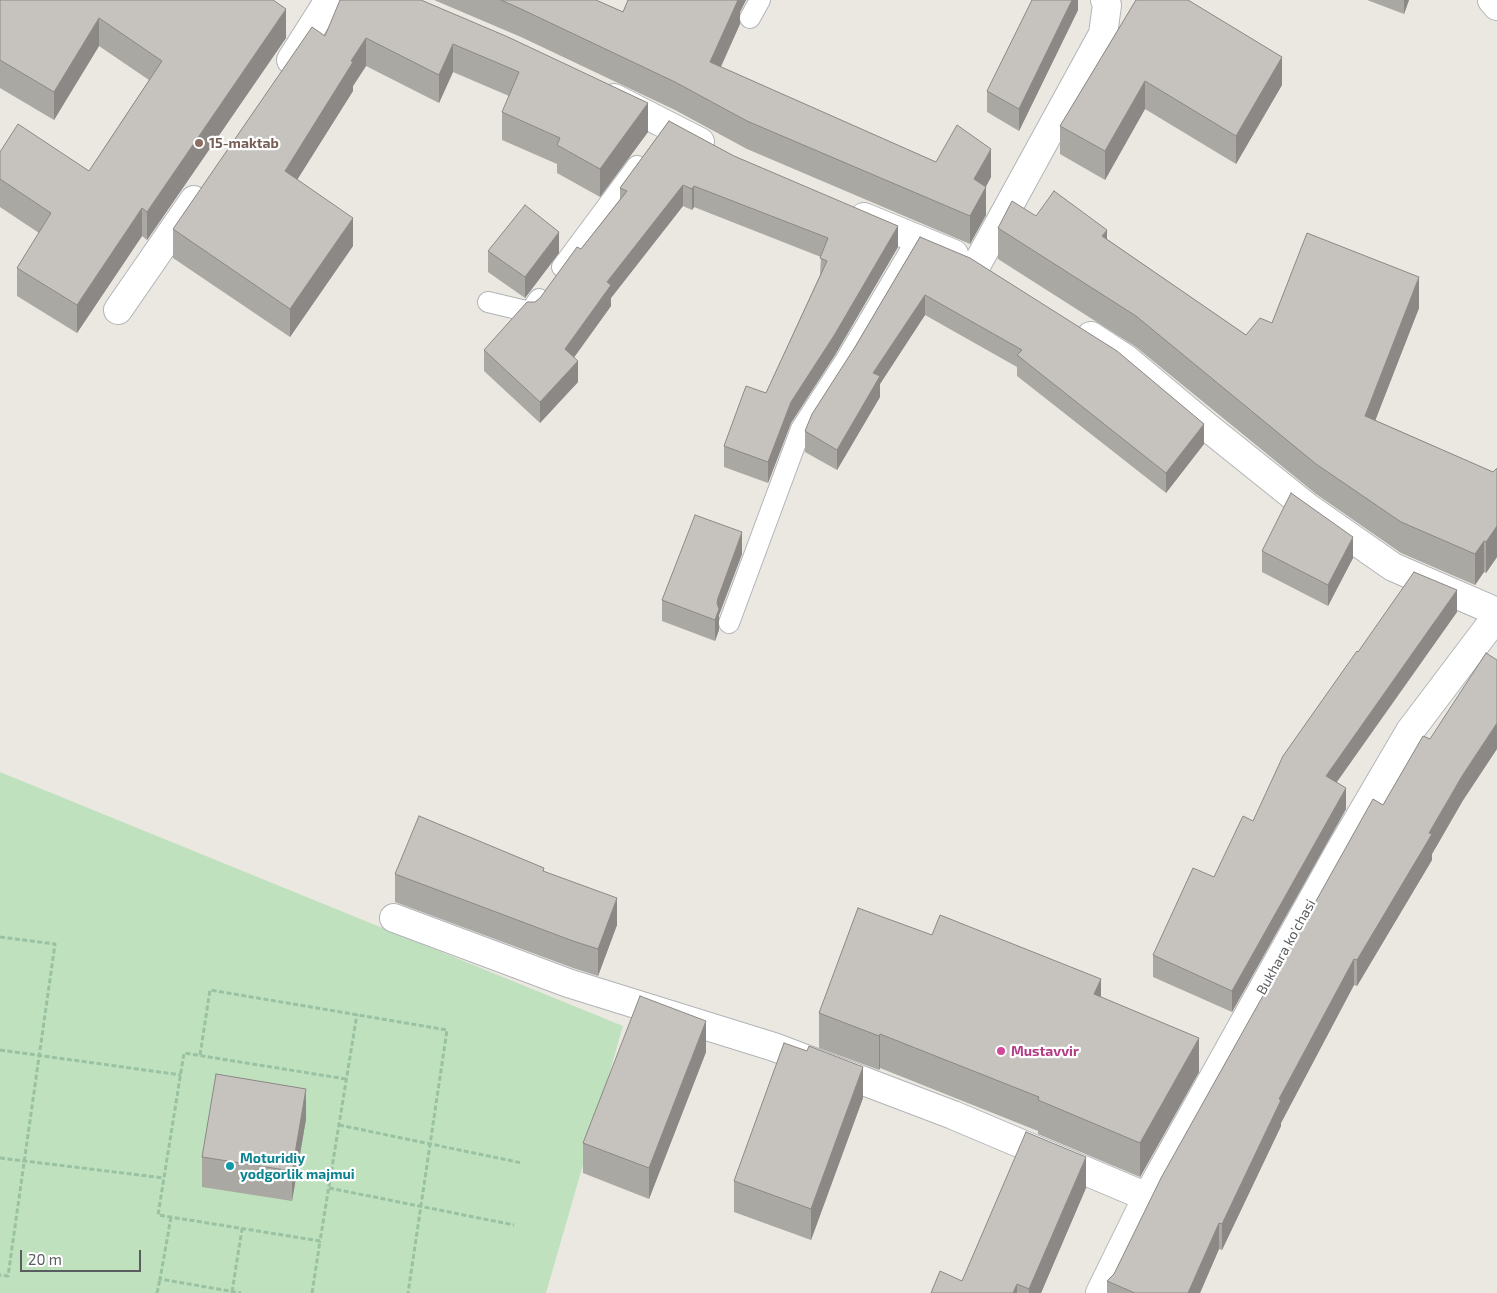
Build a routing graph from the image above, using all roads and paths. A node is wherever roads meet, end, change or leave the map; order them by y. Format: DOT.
graph roads {
  1 [pos="329,0"];
  2 [pos="760,0"];
  3 [pos="1105,0"];
  4 [pos="1492,0"];
  5 [pos="1497,6"];
  6 [pos="750,18"];
  7 [pos="275,83"];
  8 [pos="591,88"];
  9 [pos="658,137"];
  10 [pos="723,154"];
  11 [pos="208,180"];
  12 [pos="846,208"];
  13 [pos="917,239"];
  14 [pos="488,302"];
  15 [pos="118,310"];
  16 [pos="1068,322"];
  17 [pos="1497,614"];
  18 [pos="730,624"];
  19 [pos="394,918"];
  20 [pos="0,936"];
  21 [pos="357,1014"];
  22 [pos="0,1050"];
  23 [pos="200,1055"];
  24 [pos="39,1056"];
  25 [pos="181,1075"];
  26 [pos="346,1079"];
  27 [pos="338,1125"];
  28 [pos="430,1144"];
  29 [pos="0,1158"];
  30 [pos="25,1161"];
  31 [pos="522,1163"];
  32 [pos="164,1178"];
  33 [pos="329,1188"];
  34 [pos="1146,1197"];
  35 [pos="421,1206"];
  36 [pos="171,1217"];
  37 [pos="514,1225"];
  38 [pos="242,1229"];
  39 [pos="320,1241"];
  40 [pos="0,1276"];
  41 [pos="160,1279"];
  42 [pos="232,1292"];
  43 [pos="157,1293"];
  44 [pos="241,1293"];
  45 [pos="312,1293"];
  46 [pos="408,1293"];
  47 [pos="1100,1293"];
  1 -- 7 [label="street"];
  2 -- 6 [label="lane"];
  3 -- 13 [label="street"];
  4 -- 5 [label="street"];
  8 -- 9 [label="street"];
  9 -- 10 [label="street"];
  9 -- 14 [label="lane"];
  11 -- 15 [label="street"];
  12 -- 13 [label="street"];
  13 -- 18 [label="lane"];
  16 -- 17 [label="street"];
  17 -- 34 [label="street, Bukhara ko'chasi"];
  19 -- 34 [label="street"];
  20 -- 24 [label="path"];
  21 -- 23 [label="path"];
  21 -- 26 [label="path"];
  21 -- 28 [label="path"];
  22 -- 24 [label="path"];
  23 -- 25 [label="path"];
  23 -- 26 [label="path"];
  24 -- 25 [label="path"];
  24 -- 30 [label="path"];
  25 -- 32 [label="path"];
  26 -- 27 [label="path"];
  27 -- 28 [label="path"];
  27 -- 33 [label="path"];
  28 -- 31 [label="path"];
  28 -- 35 [label="path"];
  29 -- 30 [label="path"];
  30 -- 32 [label="path"];
  30 -- 40 [label="path"];
  32 -- 36 [label="path"];
  33 -- 35 [label="path"];
  33 -- 39 [label="path"];
  34 -- 47 [label="street, Bukhara ko'chasi"];
  35 -- 37 [label="path"];
  35 -- 46 [label="path"];
  36 -- 38 [label="path"];
  36 -- 41 [label="path"];
  38 -- 39 [label="path"];
  38 -- 42 [label="path"];
  39 -- 45 [label="path"];
  41 -- 42 [label="path"];
  41 -- 43 [label="path"];
  42 -- 44 [label="path"];
}
